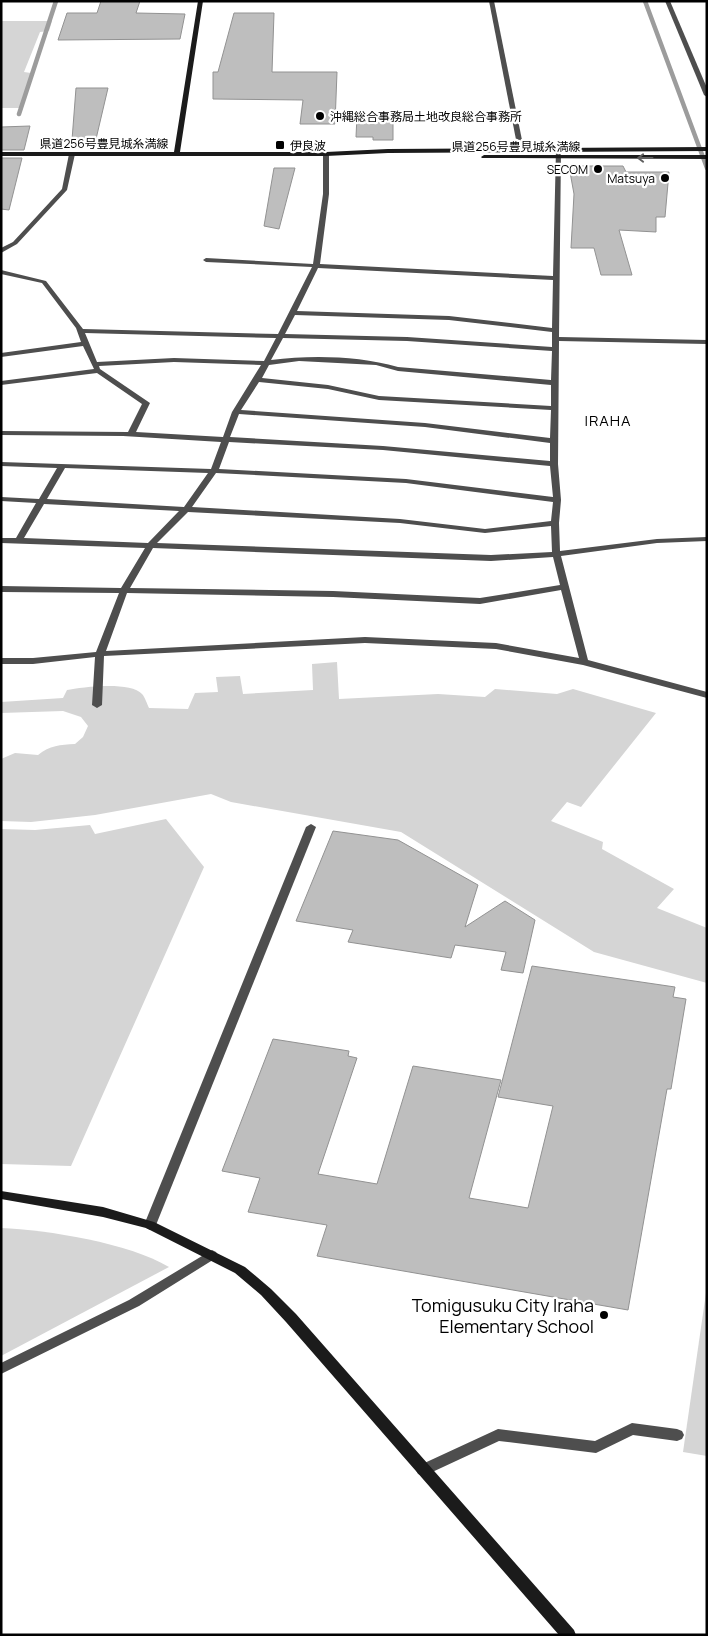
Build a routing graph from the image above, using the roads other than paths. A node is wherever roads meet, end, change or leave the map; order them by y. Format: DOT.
graph roads {
  1 [pos="201,1"];
  2 [pos="491,1"];
  3 [pos="667,1"];
  4 [pos="707,95"];
  5 [pos="707,149"];
  6 [pos="521,150"];
  7 [pos="558,150"];
  8 [pos="1,154"];
  9 [pos="72,154"];
  10 [pos="176,154"];
  11 [pos="326,154"];
  12 [pos="707,157"];
  13 [pos="558,158"];
  14 [pos="1,251"];
  15 [pos="206,260"];
  16 [pos="316,266"];
  17 [pos="1,272"];
  18 [pos="556,278"];
  19 [pos="294,313"];
  20 [pos="556,330"];
  21 [pos="80,331"];
  22 [pos="280,336"];
  23 [pos="556,339"];
  24 [pos="707,342"];
  25 [pos="86,343"];
  26 [pos="555,349"];
  27 [pos="1,355"];
  28 [pos="265,363"];
  29 [pos="97,368"];
  30 [pos="258,380"];
  31 [pos="1,382"];
  32 [pos="555,384"];
  33 [pos="555,408"];
  34 [pos="236,412"];
  35 [pos="1,433"];
  36 [pos="131,434"];
  37 [pos="226,440"];
  38 [pos="554,442"];
  39 [pos="1,464"];
  40 [pos="554,464"];
  41 [pos="62,466"];
  42 [pos="214,472"];
  43 [pos="1,499"];
  44 [pos="557,500"];
  45 [pos="43,501"];
  46 [pos="187,508"];
  47 [pos="555,523"];
  48 [pos="707,539"];
  49 [pos="1,540"];
  50 [pos="19,540"];
  51 [pos="151,545"];
  52 [pos="556,554"];
  53 [pos="565,587"];
  54 [pos="1,589"];
  55 [pos="124,591"];
  56 [pos="100,654"];
  57 [pos="1,661"];
  58 [pos="584,662"];
  59 [pos="707,695"];
  60 [pos="97,705"];
  61 [pos="311,827"];
  62 [pos="1,1195"];
  63 [pos="150,1225"];
  64 [pos="212,1254"];
  65 [pos="1,1369"];
  66 [pos="677,1435"];
  67 [pos="423,1470"];
  68 [pos="569,1635"];
  1 -- 10 [label="main road"];
  2 -- 6 [label="street"];
  3 -- 4 [label="street"];
  5 -- 7 [label="main road, 県道256号豊見城糸満線"];
  6 -- 7 [label="main road, 県道256号豊見城糸満線"];
  6 -- 11 [label="main road, 県道256号豊見城糸満線"];
  7 -- 13 [label="street"];
  8 -- 9 [label="main road, 県道256号豊見城糸満線"];
  9 -- 10 [label="main road, 県道256号豊見城糸満線"];
  9 -- 14 [label="street"];
  10 -- 11 [label="main road, 県道256号豊見城糸満線"];
  11 -- 13 [label="main road, 県道256号豊見城糸満線"];
  11 -- 16 [label="street"];
  12 -- 13 [label="main road, 県道256号豊見城糸満線, one-way"];
  13 -- 18 [label="street"];
  15 -- 16 [label="street"];
  16 -- 18 [label="street"];
  16 -- 19 [label="street"];
  17 -- 21 [label="street"];
  18 -- 20 [label="street"];
  19 -- 20 [label="street"];
  19 -- 22 [label="street"];
  20 -- 23 [label="street"];
  21 -- 22 [label="street"];
  21 -- 25 [label="street"];
  22 -- 26 [label="street"];
  22 -- 28 [label="street"];
  23 -- 24 [label="street"];
  23 -- 26 [label="street"];
  25 -- 27 [label="street"];
  25 -- 29 [label="street"];
  26 -- 32 [label="street"];
  28 -- 29 [label="street"];
  28 -- 30 [label="street"];
  28 -- 32 [label="street"];
  29 -- 31 [label="street"];
  29 -- 36 [label="street"];
  30 -- 33 [label="street"];
  30 -- 34 [label="street"];
  32 -- 33 [label="street"];
  33 -- 38 [label="street"];
  34 -- 37 [label="street"];
  34 -- 38 [label="street"];
  35 -- 36 [label="street"];
  36 -- 37 [label="street"];
  37 -- 40 [label="street"];
  37 -- 42 [label="street"];
  38 -- 40 [label="street"];
  39 -- 41 [label="street"];
  40 -- 44 [label="street"];
  41 -- 42 [label="street"];
  41 -- 45 [label="street"];
  42 -- 44 [label="street"];
  42 -- 46 [label="street"];
  43 -- 45 [label="street"];
  44 -- 47 [label="street"];
  45 -- 46 [label="street"];
  45 -- 50 [label="street"];
  46 -- 47 [label="street"];
  46 -- 51 [label="street"];
  47 -- 52 [label="street"];
  48 -- 52 [label="street"];
  49 -- 50 [label="street"];
  50 -- 51 [label="street"];
  51 -- 52 [label="street"];
  51 -- 55 [label="street"];
  52 -- 53 [label="street"];
  53 -- 55 [label="street"];
  53 -- 58 [label="street"];
  54 -- 55 [label="street"];
  55 -- 56 [label="street"];
  56 -- 57 [label="street"];
  56 -- 58 [label="street"];
  56 -- 60 [label="street"];
  58 -- 59 [label="street"];
  61 -- 63 [label="street"];
  62 -- 63 [label="main road"];
  63 -- 64 [label="main road"];
  64 -- 65 [label="street"];
  64 -- 67 [label="main road"];
  66 -- 67 [label="street"];
  67 -- 68 [label="main road"];
}
